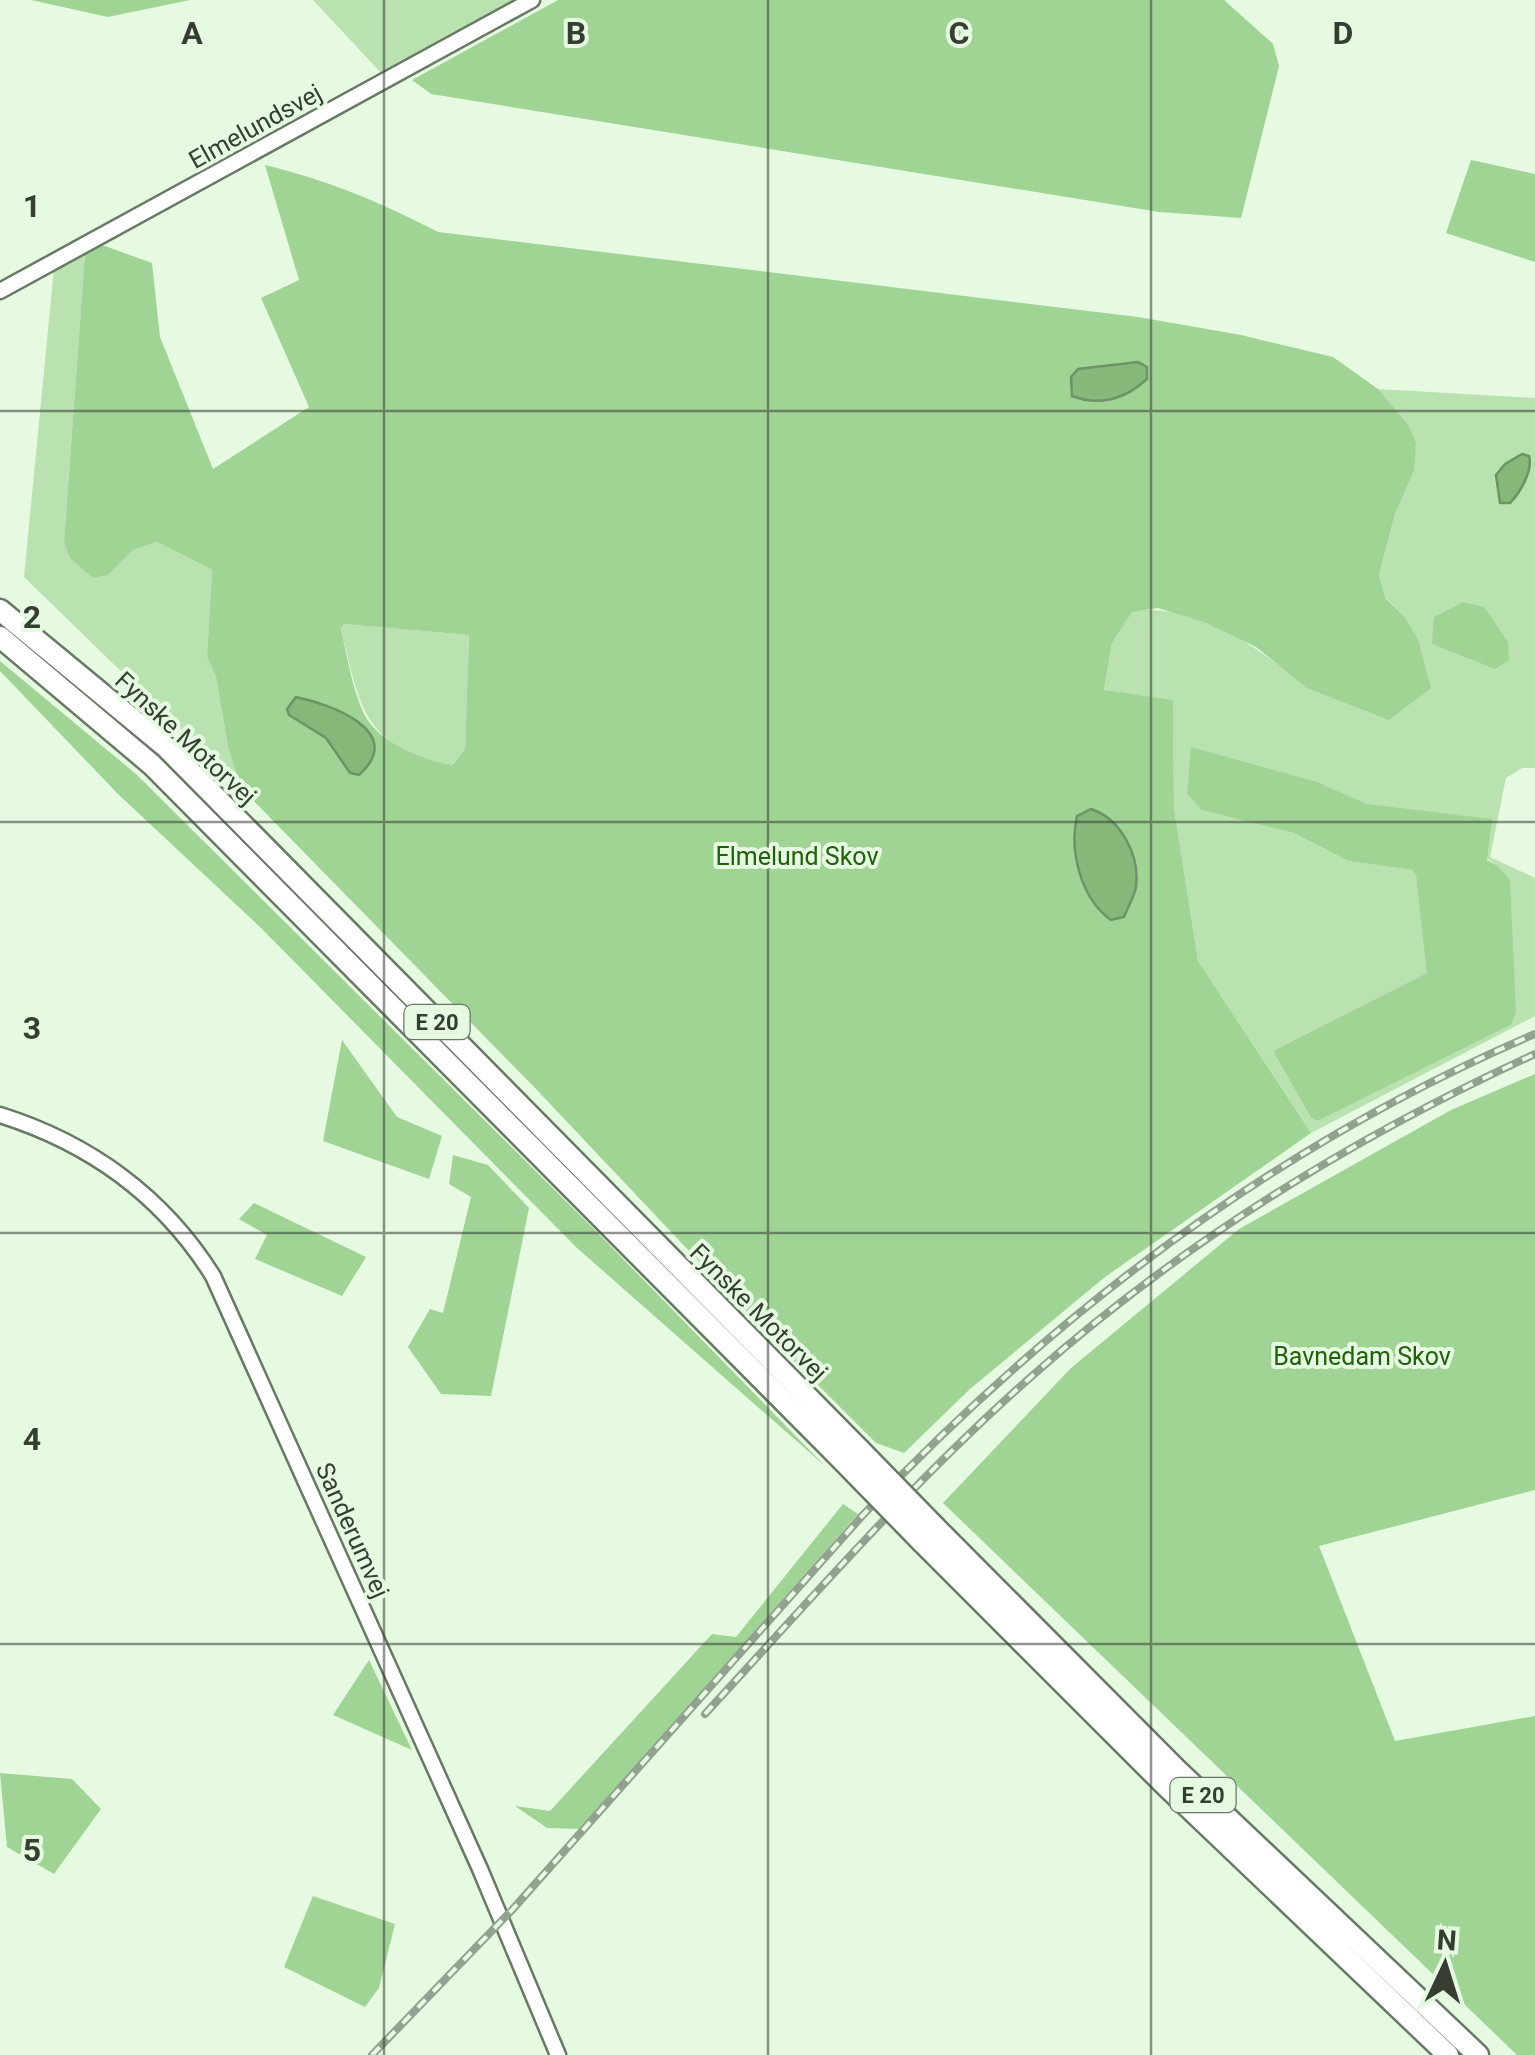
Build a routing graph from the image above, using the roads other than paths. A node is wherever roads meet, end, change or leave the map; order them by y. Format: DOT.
graph roads {
  1 [pos="532,0"];
  2 [pos="0,290"];
  3 [pos="0,610"];
  4 [pos="0,636"];
  5 [pos="0,1116"];
  6 [pos="852,1456"];
  7 [pos="930,1535"];
  8 [pos="558,2055"];
  9 [pos="1448,2055"];
  10 [pos="1478,2055"];
  1 -- 2 [label="street, Elmelundsvej"];
  3 -- 6 [label="highway, Fynske Motorvej / E 20"];
  4 -- 6 [label="highway, Fynske Motorvej / E 20"];
  5 -- 8 [label="street, Sanderumvej"];
  6 -- 7 [label="highway, Fynske Motorvej / E 20, bridge"];
  7 -- 9 [label="highway, Fynske Motorvej / E 20"];
  7 -- 10 [label="highway, Fynske Motorvej / E 20"];
}
